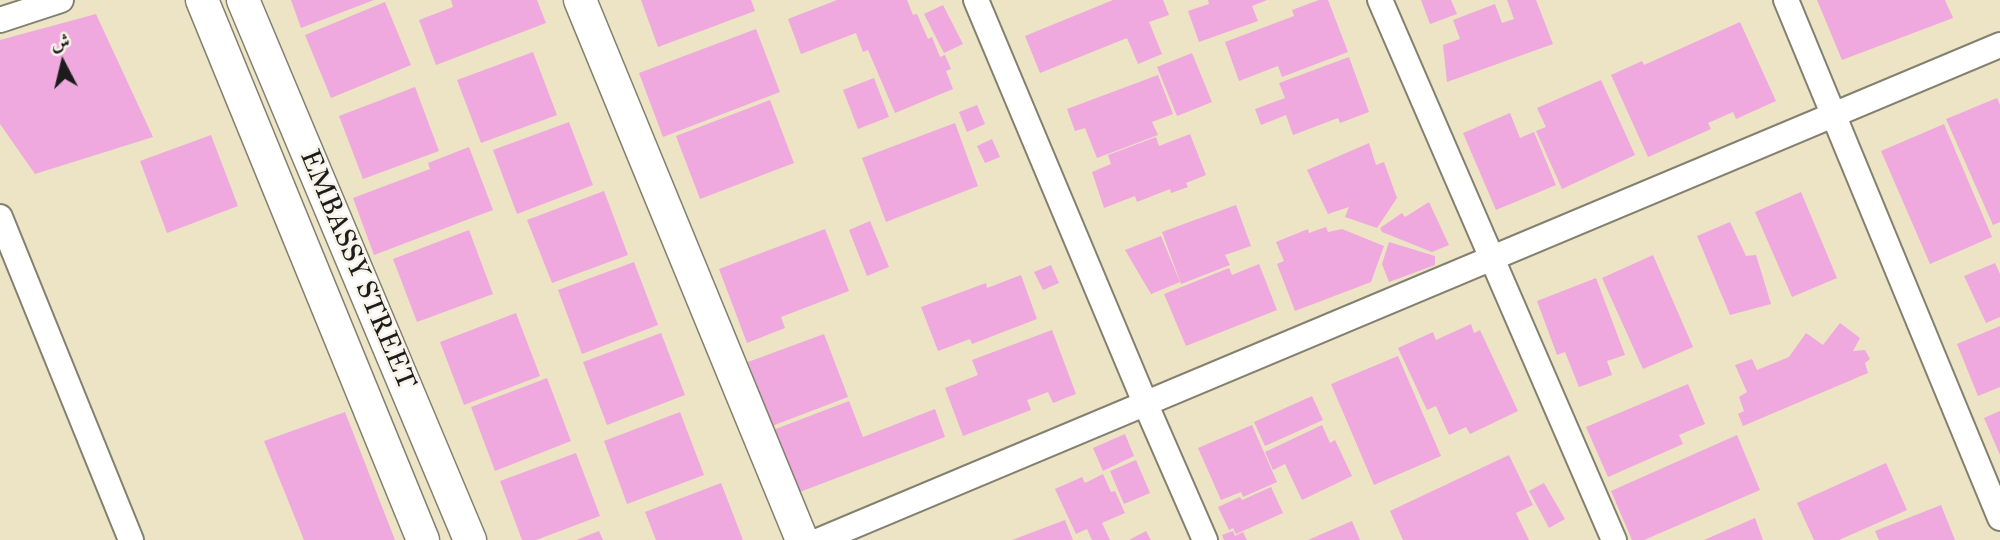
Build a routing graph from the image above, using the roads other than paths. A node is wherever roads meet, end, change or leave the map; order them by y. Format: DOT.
graph roads {
  1 [pos="61,0"];
  2 [pos="202,0"];
  3 [pos="243,0"];
  4 [pos="580,0"];
  5 [pos="976,0"];
  6 [pos="1380,0"];
  7 [pos="1786,0"];
  8 [pos="0,20"];
  9 [pos="2000,45"];
  10 [pos="1835,114"];
  11 [pos="0,217"];
  12 [pos="1491,259"];
  13 [pos="1146,405"];
  14 [pos="2000,518"];
  15 [pos="131,540"];
  16 [pos="423,540"];
  17 [pos="470,540"];
  18 [pos="802,540"];
  19 [pos="820,540"];
  20 [pos="1205,540"];
  21 [pos="1614,540"];
  1 -- 8 [label="street"];
  2 -- 16 [label="street, EMBASSY STREET"];
  3 -- 17 [label="street, EMBASSY STREET"];
  4 -- 18 [label="street"];
  5 -- 13 [label="street"];
  6 -- 12 [label="street"];
  7 -- 10 [label="street"];
  9 -- 10 [label="street"];
  10 -- 12 [label="street"];
  10 -- 14 [label="street"];
  11 -- 15 [label="street"];
  12 -- 13 [label="street"];
  12 -- 21 [label="street"];
  13 -- 19 [label="street"];
  13 -- 20 [label="street"];
}
